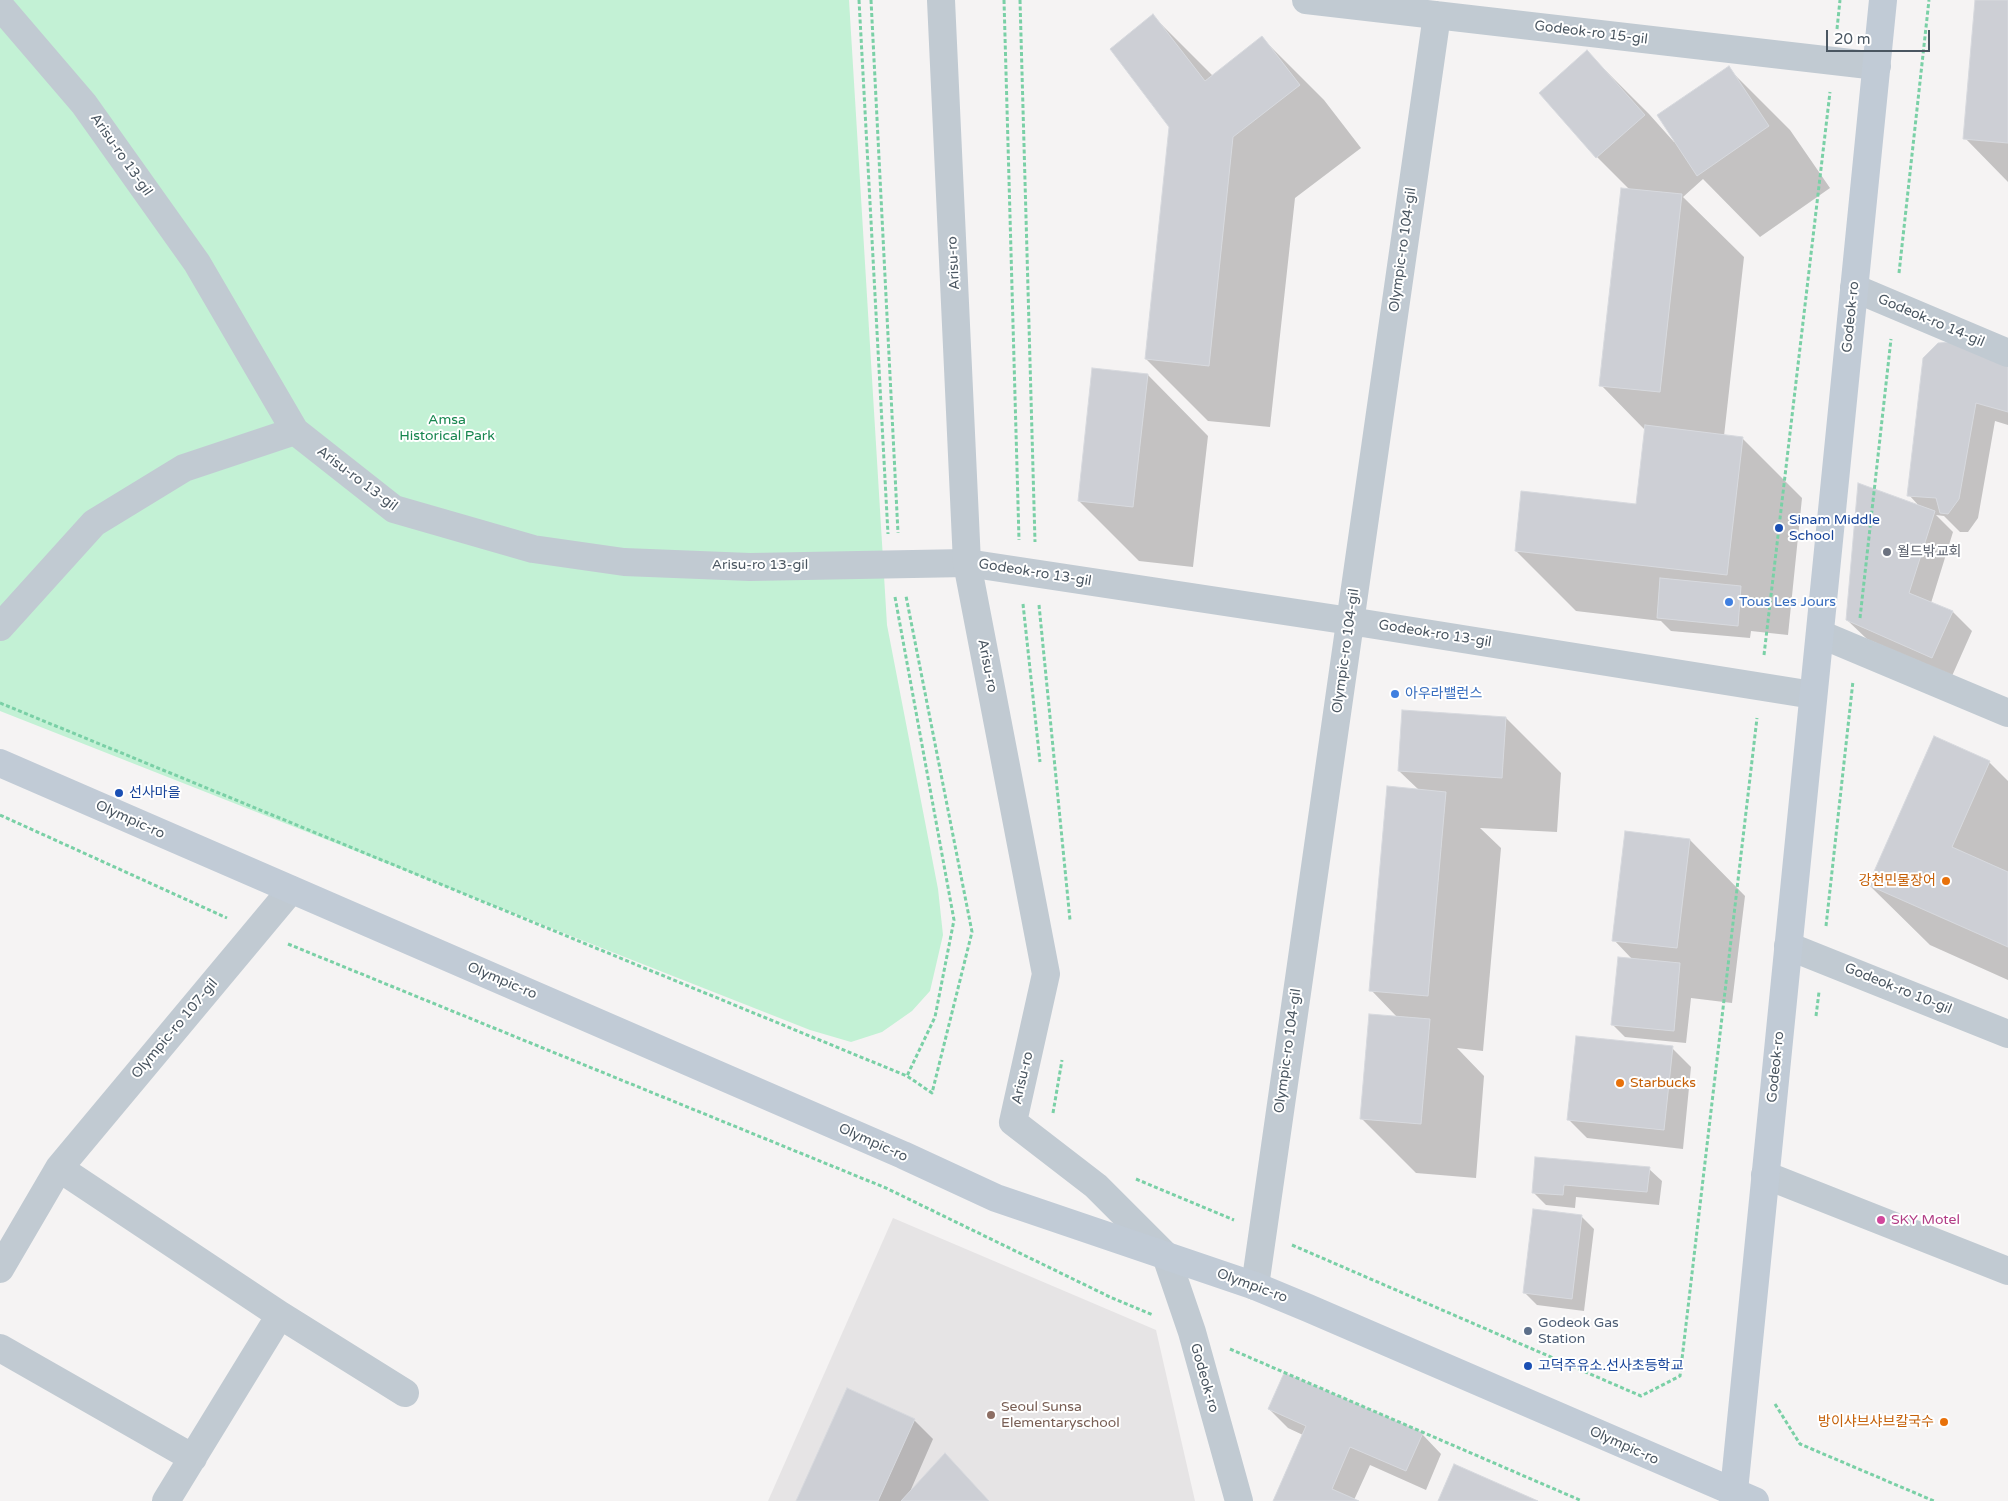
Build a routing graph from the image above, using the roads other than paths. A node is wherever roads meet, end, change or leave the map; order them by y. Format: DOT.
graph roads {
  1 [pos="941,0"];
  2 [pos="1306,0"];
  3 [pos="1883,0"];
  4 [pos="0,6"];
  5 [pos="1437,15"];
  6 [pos="1876,66"];
  7 [pos="1854,288"];
  8 [pos="2008,353"];
  9 [pos="295,431"];
  10 [pos="967,563"];
  11 [pos="1350,620"];
  12 [pos="0,627"];
  13 [pos="1820,634"];
  14 [pos="1813,695"];
  15 [pos="2008,713"];
  16 [pos="0,763"];
  17 [pos="291,890"];
  18 [pos="1788,946"];
  19 [pos="2008,1034"];
  20 [pos="59,1168"];
  21 [pos="1765,1175"];
  22 [pos="1166,1256"];
  23 [pos="0,1269"];
  24 [pos="2008,1271"];
  25 [pos="1255,1286"];
  26 [pos="280,1315"];
  27 [pos="0,1348"];
  28 [pos="405,1393"];
  29 [pos="193,1458"];
  30 [pos="1741,1498"];
  31 [pos="166,1501"];
  32 [pos="1239,1501"];
  1 -- 10 [label="street, Arisu-ro"];
  2 -- 5 [label="street, Godeok-ro 15-gil"];
  3 -- 6 [label="main road, Godeok-ro"];
  4 -- 9 [label="street, Arisu-ro 13-gil"];
  5 -- 6 [label="street, Godeok-ro 15-gil"];
  5 -- 11 [label="street, Olympic-ro 104-gil"];
  6 -- 7 [label="main road, Godeok-ro"];
  7 -- 8 [label="street, Godeok-ro 14-gil"];
  7 -- 13 [label="main road, Godeok-ro"];
  9 -- 10 [label="street, Arisu-ro 13-gil"];
  9 -- 12 [label="street"];
  10 -- 11 [label="street, Godeok-ro 13-gil"];
  10 -- 22 [label="street, Arisu-ro"];
  11 -- 14 [label="street, Godeok-ro 13-gil"];
  11 -- 25 [label="street, Olympic-ro 104-gil"];
  13 -- 14 [label="main road, Godeok-ro"];
  13 -- 15 [label="street"];
  14 -- 18 [label="main road, Godeok-ro"];
  16 -- 17 [label="main road, Olympic-ro"];
  17 -- 20 [label="street, Olympic-ro 107-gil"];
  17 -- 22 [label="main road, Olympic-ro"];
  18 -- 19 [label="street, Godeok-ro 10-gil"];
  18 -- 21 [label="main road, Godeok-ro"];
  20 -- 23 [label="street, Olympic-ro 107-gil"];
  20 -- 26 [label="street"];
  21 -- 24 [label="street"];
  21 -- 30 [label="main road, Godeok-ro"];
  22 -- 25 [label="main road, Olympic-ro"];
  22 -- 32 [label="street, Godeok-ro"];
  25 -- 30 [label="main road, Olympic-ro"];
  26 -- 28 [label="street"];
  26 -- 29 [label="street"];
  27 -- 29 [label="street"];
  29 -- 31 [label="street"];
}
